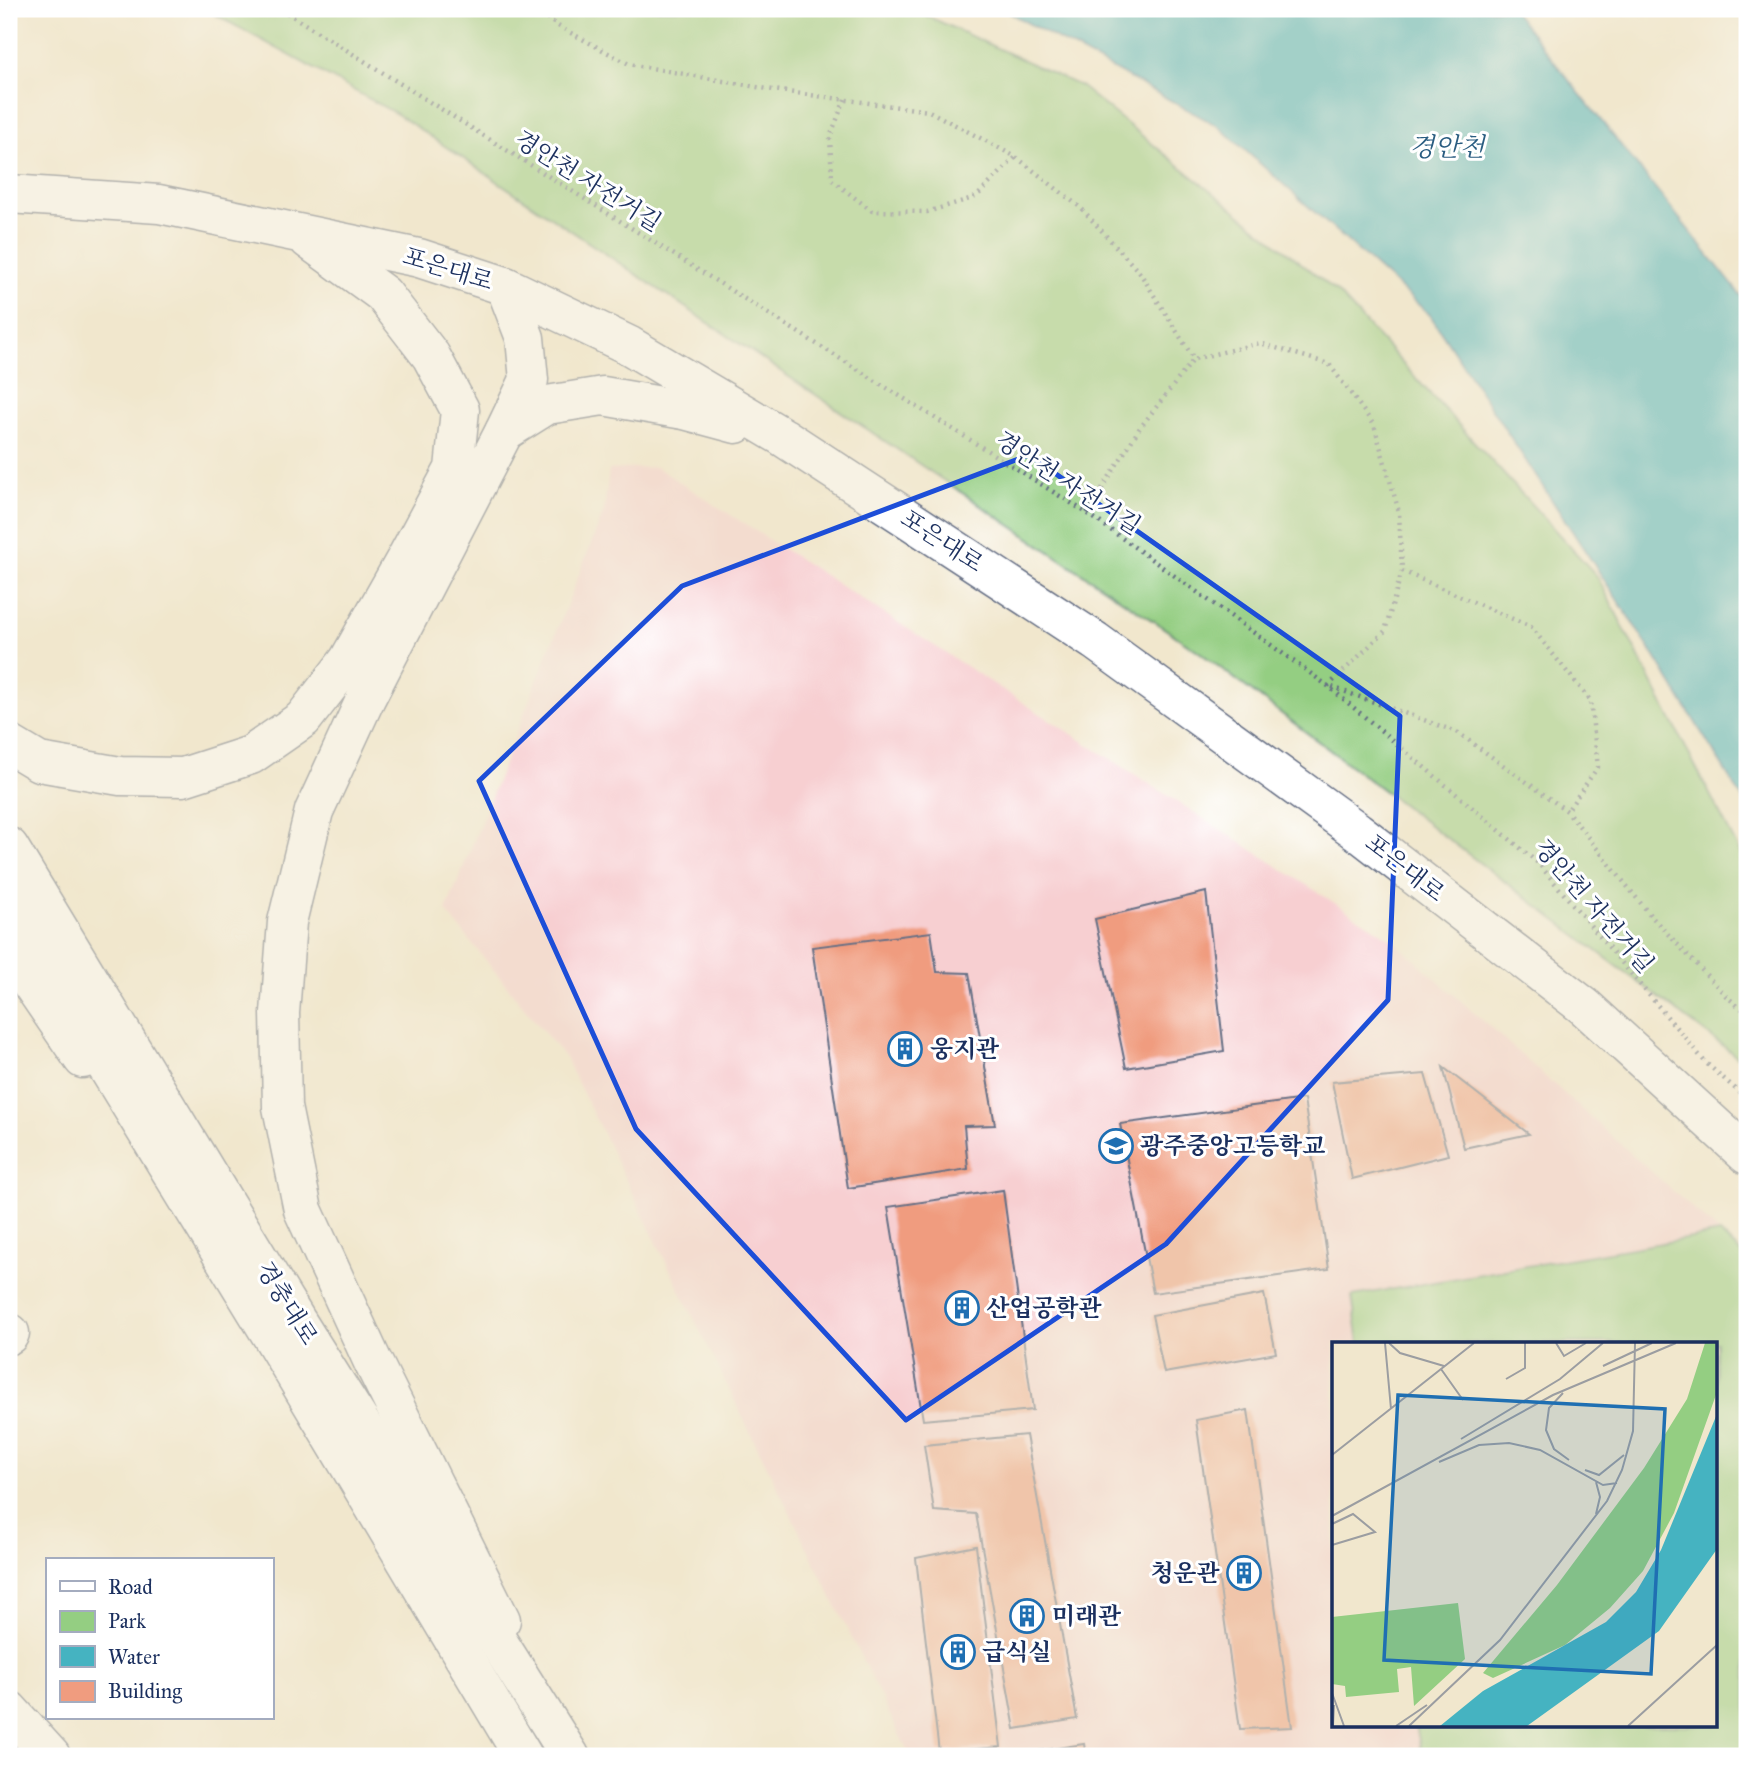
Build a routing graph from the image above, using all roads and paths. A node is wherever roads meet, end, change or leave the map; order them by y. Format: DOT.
graph roads {
  1 [pos="281,9"];
  2 [pos="536,9"];
  3 [pos="845,99"];
  4 [pos="1016,157"];
  5 [pos="9,194"];
  6 [pos="299,233"];
  7 [pos="505,286"];
  8 [pos="1194,359"];
  9 [pos="504,432"];
  10 [pos="783,438"];
  11 [pos="1087,513"];
  12 [pos="1402,571"];
  13 [pos="1328,686"];
  14 [pos="9,744"];
  15 [pos="1567,811"];
  16 [pos="16,860"];
  17 [pos="9,907"];
  18 [pos="9,951"];
  19 [pos="1747,1013"];
  20 [pos="1747,1099"];
  21 [pos="1747,1155"];
  22 [pos="271,1335"];
  23 [pos="9,1710"];
  24 [pos="568,1752"];
  25 [pos="51,1756"];
  26 [pos="523,1756"];
  1 -- 11 [label="path, 경안천 자전거길"];
  2 -- 3 [label="path"];
  3 -- 4 [label="path"];
  3 -- 4 [label="path"];
  4 -- 8 [label="path"];
  5 -- 6 [label="street, 포은대로"];
  6 -- 7 [label="street, 포은대로"];
  6 -- 14 [label="street"];
  7 -- 9 [label="street"];
  7 -- 10 [label="street, 포은대로"];
  8 -- 11 [label="path"];
  8 -- 12 [label="path"];
  9 -- 10 [label="street"];
  9 -- 24 [label="street"];
  10 -- 21 [label="street, 포은대로"];
  11 -- 13 [label="path, 경안천 자전거길"];
  12 -- 13 [label="path"];
  12 -- 15 [label="path"];
  13 -- 15 [label="path"];
  13 -- 20 [label="path, 경안천 자전거길"];
  15 -- 19 [label="path"];
  16 -- 24 [label="street, 경충대로"];
  17 -- 22 [label="street, 경충대로"];
  18 -- 22 [label="street"];
  22 -- 26 [label="street, 경충대로"];
  23 -- 25 [label="street"];
}
